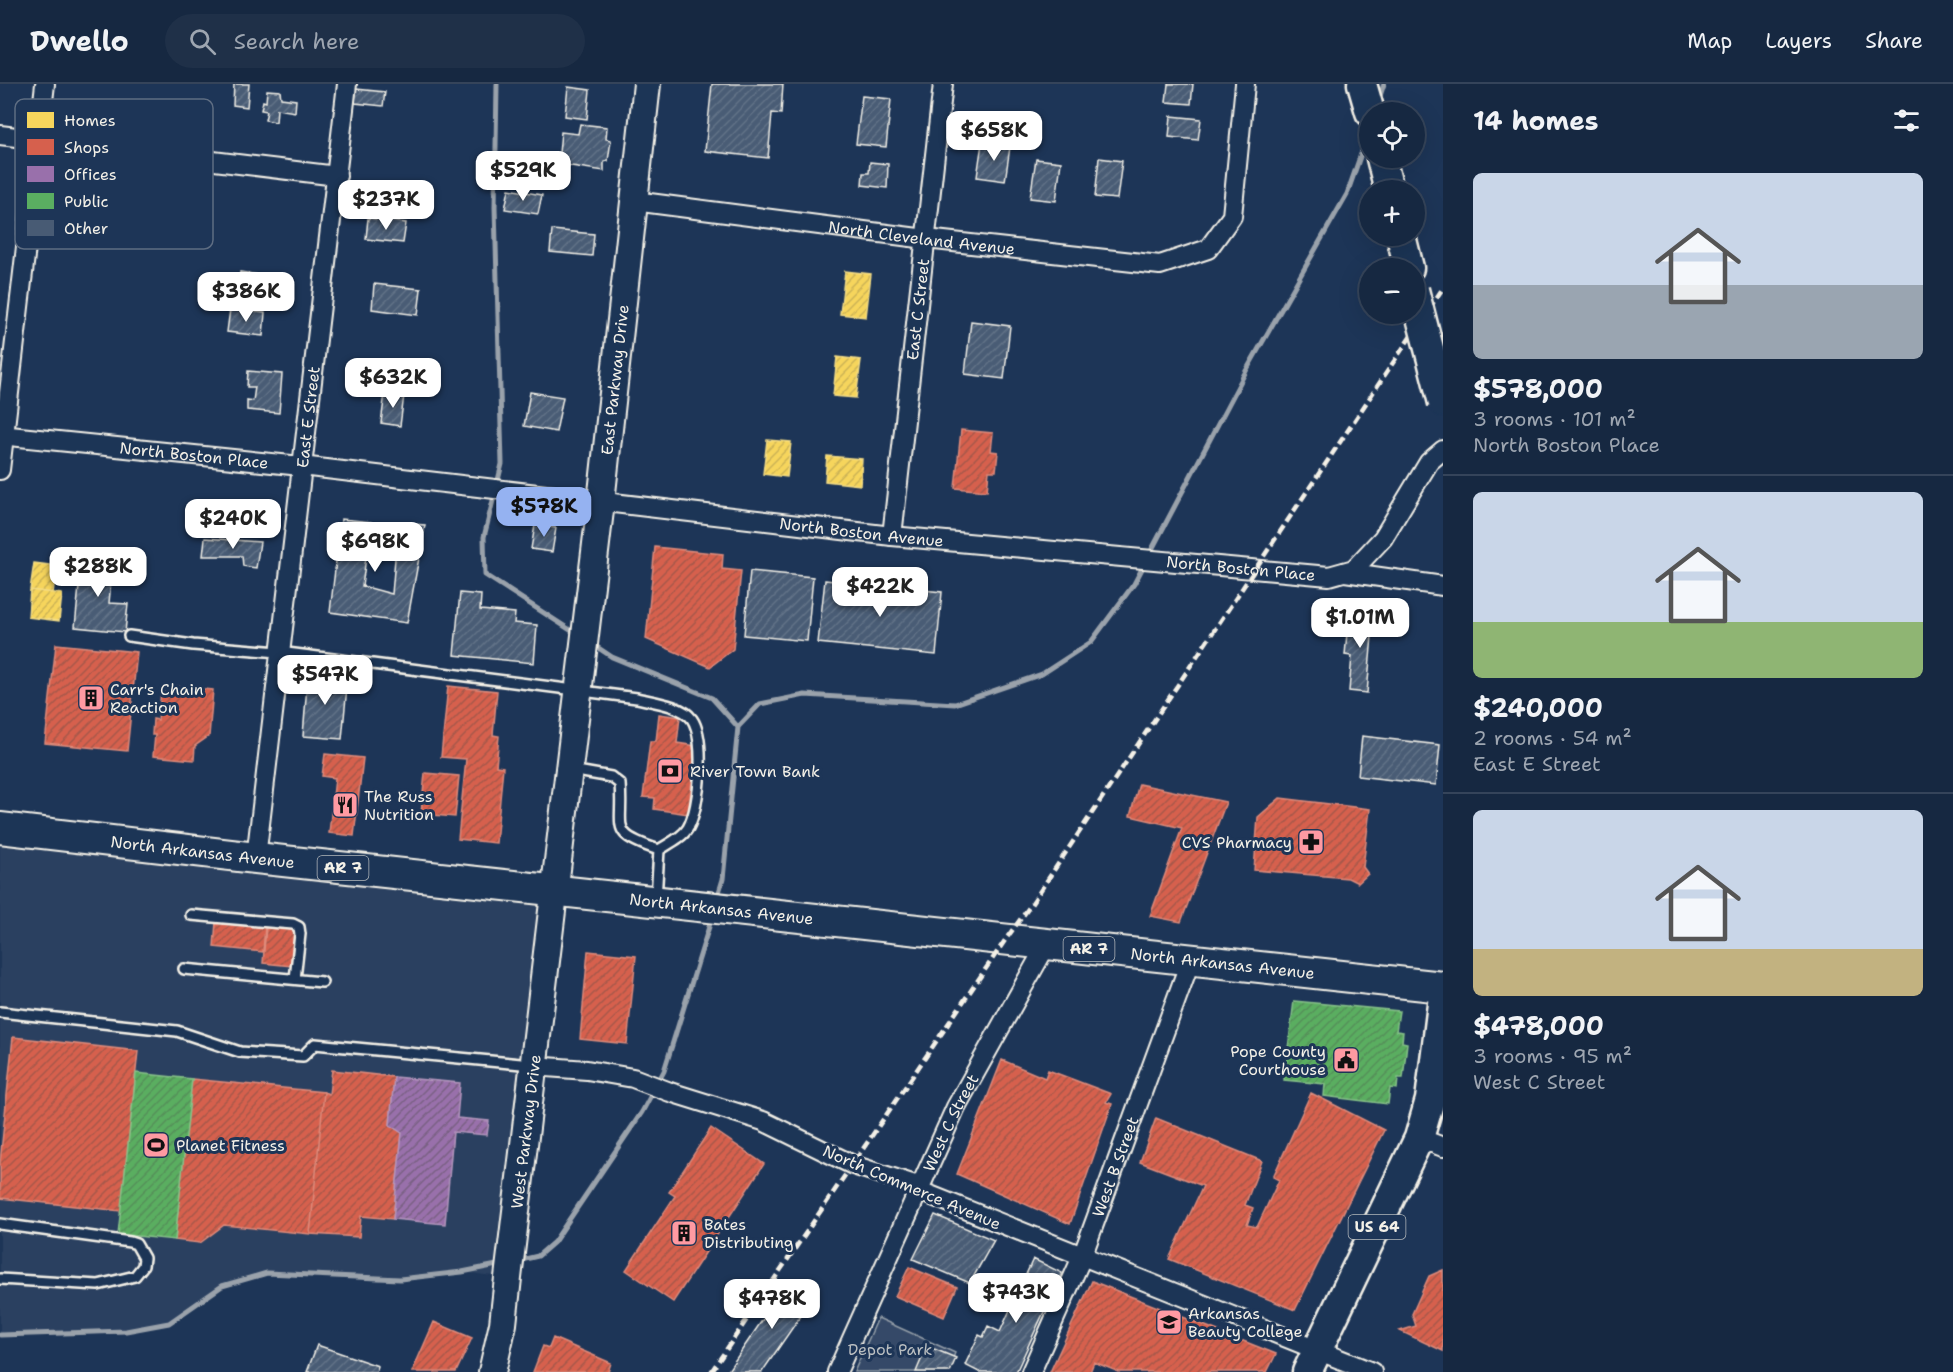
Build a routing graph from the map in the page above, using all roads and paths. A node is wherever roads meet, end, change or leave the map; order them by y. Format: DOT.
graph roads {
  1 [pos="45,84"];
  2 [pos="347,84"];
  3 [pos="647,84"];
  4 [pos="943,84"];
  5 [pos="1245,84"];
  6 [pos="1362,84"];
  7 [pos="43,99"];
  8 [pos="1367,102"];
  9 [pos="0,135"];
  10 [pos="15,137"];
  11 [pos="213,161"];
  12 [pos="337,176"];
  13 [pos="634,201"];
  14 [pos="926,239"];
  15 [pos="25,249"];
  16 [pos="1423,324"];
  17 [pos="1443,402"];
  18 [pos="2,436"];
  19 [pos="1443,450"];
  20 [pos="301,466"];
  21 [pos="0,470"];
  22 [pos="601,502"];
  23 [pos="892,536"];
  24 [pos="1122,559"];
  25 [pos="1345,572"];
  26 [pos="1443,586"];
  27 [pos="129,636"];
  28 [pos="279,652"];
  29 [pos="579,690"];
  30 [pos="568,770"];
  31 [pos="0,828"];
  32 [pos="659,850"];
  33 [pos="256,858"];
  34 [pos="553,890"];
  35 [pos="656,901"];
  36 [pos="191,915"];
  37 [pos="1047,944"];
  38 [pos="1191,959"];
  39 [pos="184,969"];
  40 [pos="295,980"];
  41 [pos="322,982"];
  42 [pos="1443,987"];
  43 [pos="1443,996"];
  44 [pos="0,1012"];
  45 [pos="533,1066"];
  46 [pos="1435,1136"];
  47 [pos="920,1191"];
  48 [pos="0,1224"];
  49 [pos="1082,1257"];
  50 [pos="0,1279"];
  51 [pos="1313,1361"];
  52 [pos="492,1372"];
  53 [pos="837,1372"];
  54 [pos="1031,1372"];
  55 [pos="1372,1372"];
  1 -- 7 [label="street"];
  2 -- 12 [label="street, East E Street"];
  3 -- 13 [label="main road, East Parkway Drive"];
  4 -- 14 [label="street, East C Street"];
  5 -- 14 [label="street, North Cleveland Avenue"];
  6 -- 8 [label="main road"];
  9 -- 10 [label="street"];
  11 -- 12 [label="street"];
  12 -- 20 [label="street, East E Street"];
  13 -- 14 [label="street, North Cleveland Avenue"];
  13 -- 22 [label="main road, East Parkway Drive"];
  14 -- 23 [label="street, East C Street"];
  15 -- 18 [label="street"];
  16 -- 17 [label="main road, bridge"];
  18 -- 20 [label="street, North Boston Place"];
  18 -- 21 [label="street"];
  19 -- 25 [label="street"];
  20 -- 22 [label="street, North Boston Place"];
  20 -- 28 [label="street, East E Street"];
  22 -- 23 [label="street, North Boston Avenue"];
  22 -- 29 [label="main road, East Parkway Drive"];
  23 -- 24 [label="street, North Boston Avenue"];
  24 -- 25 [label="street, North Boston Place"];
  25 -- 26 [label="street"];
  27 -- 28 [label="lane"];
  28 -- 29 [label="lane"];
  28 -- 33 [label="street, East E Street"];
  29 -- 30 [label="main road, East Parkway Drive"];
  29 -- 32 [label="lane"];
  30 -- 32 [label="lane"];
  30 -- 34 [label="main road, East Parkway Drive"];
  31 -- 33 [label="highway, North Arkansas Avenue / AR 7"];
  32 -- 35 [label="lane"];
  33 -- 34 [label="highway, North Arkansas Avenue / AR 7"];
  34 -- 35 [label="highway, North Arkansas Avenue / AR 7"];
  34 -- 45 [label="main road, West Parkway Drive"];
  35 -- 37 [label="highway, North Arkansas Avenue / AR 7"];
  36 -- 40 [label="lane"];
  37 -- 38 [label="highway, North Arkansas Avenue / AR 7"];
  37 -- 47 [label="street, West C Street"];
  38 -- 42 [label="highway, North Arkansas Avenue / AR 7"];
  38 -- 49 [label="street, West B Street"];
  39 -- 40 [label="lane"];
  40 -- 41 [label="lane"];
  43 -- 46 [label="main road, US 64"];
  44 -- 45 [label="lane"];
  45 -- 47 [label="street, North Commerce Avenue"];
  45 -- 52 [label="main road, West Parkway Drive"];
  46 -- 51 [label="main road, US 64"];
  47 -- 49 [label="street, North Commerce Avenue"];
  47 -- 53 [label="street, West C Street"];
  48 -- 50 [label="lane"];
  49 -- 51 [label="street, North Commerce Avenue"];
  49 -- 54 [label="street, West B Street"];
  51 -- 55 [label="street, North Commerce Avenue"];
}
